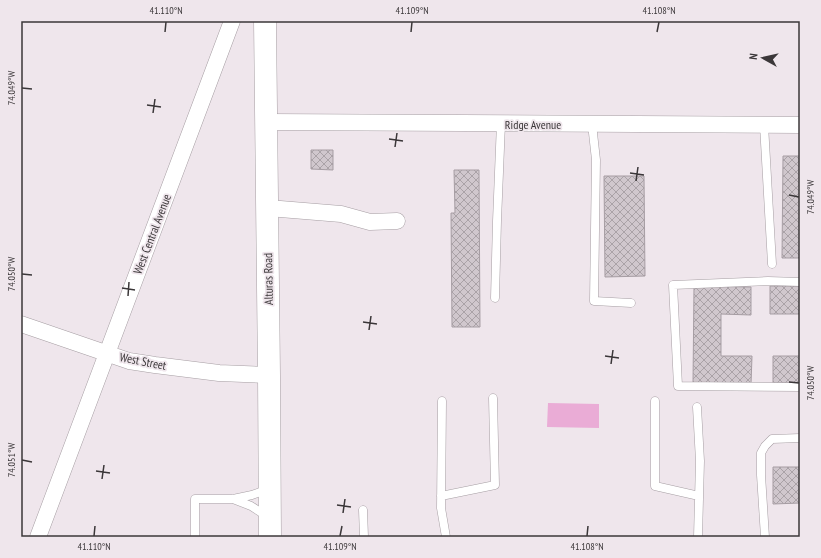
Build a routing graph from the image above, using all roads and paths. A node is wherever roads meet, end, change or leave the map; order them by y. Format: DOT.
graph roads {
  1 [pos="232,21"];
  2 [pos="265,21"];
  3 [pos="267,122"];
  4 [pos="501,124"];
  5 [pos="592,124"];
  6 [pos="764,125"];
  7 [pos="800,125"];
  8 [pos="268,208"];
  9 [pos="397,221"];
  10 [pos="772,264"];
  11 [pos="800,282"];
  12 [pos="495,298"];
  13 [pos="631,303"];
  14 [pos="21,324"];
  15 [pos="108,354"];
  16 [pos="269,375"];
  17 [pos="800,387"];
  18 [pos="493,398"];
  19 [pos="442,401"];
  20 [pos="655,401"];
  21 [pos="697,407"];
  22 [pos="800,438"];
  23 [pos="270,489"];
  24 [pos="441,496"];
  25 [pos="699,496"];
  26 [pos="234,499"];
  27 [pos="363,510"];
  28 [pos="270,527"];
  29 [pos="38,537"];
  30 [pos="195,537"];
  31 [pos="364,537"];
  32 [pos="446,537"];
  33 [pos="698,537"];
  34 [pos="765,537"];
  1 -- 15 [label="street, West Central Avenue"];
  2 -- 3 [label="main road, Alturas Road"];
  3 -- 4 [label="street, Ridge Avenue"];
  3 -- 8 [label="main road, Alturas Road"];
  4 -- 5 [label="street, Ridge Avenue"];
  4 -- 12 [label="lane"];
  5 -- 6 [label="street, Ridge Avenue"];
  5 -- 13 [label="lane"];
  6 -- 7 [label="street, Ridge Avenue"];
  6 -- 10 [label="lane"];
  8 -- 9 [label="street"];
  8 -- 16 [label="main road, Alturas Road"];
  11 -- 17 [label="lane"];
  14 -- 15 [label="street, West Street"];
  15 -- 16 [label="street, West Street"];
  15 -- 29 [label="street, West Central Avenue"];
  16 -- 23 [label="main road, Alturas Road"];
  18 -- 24 [label="lane"];
  19 -- 24 [label="lane"];
  20 -- 25 [label="lane"];
  21 -- 25 [label="lane"];
  22 -- 34 [label="lane"];
  23 -- 26 [label="lane"];
  23 -- 28 [label="main road, Alturas Road"];
  24 -- 32 [label="lane"];
  25 -- 33 [label="lane"];
  26 -- 28 [label="lane"];
  26 -- 30 [label="lane"];
  27 -- 31 [label="lane"];
}
